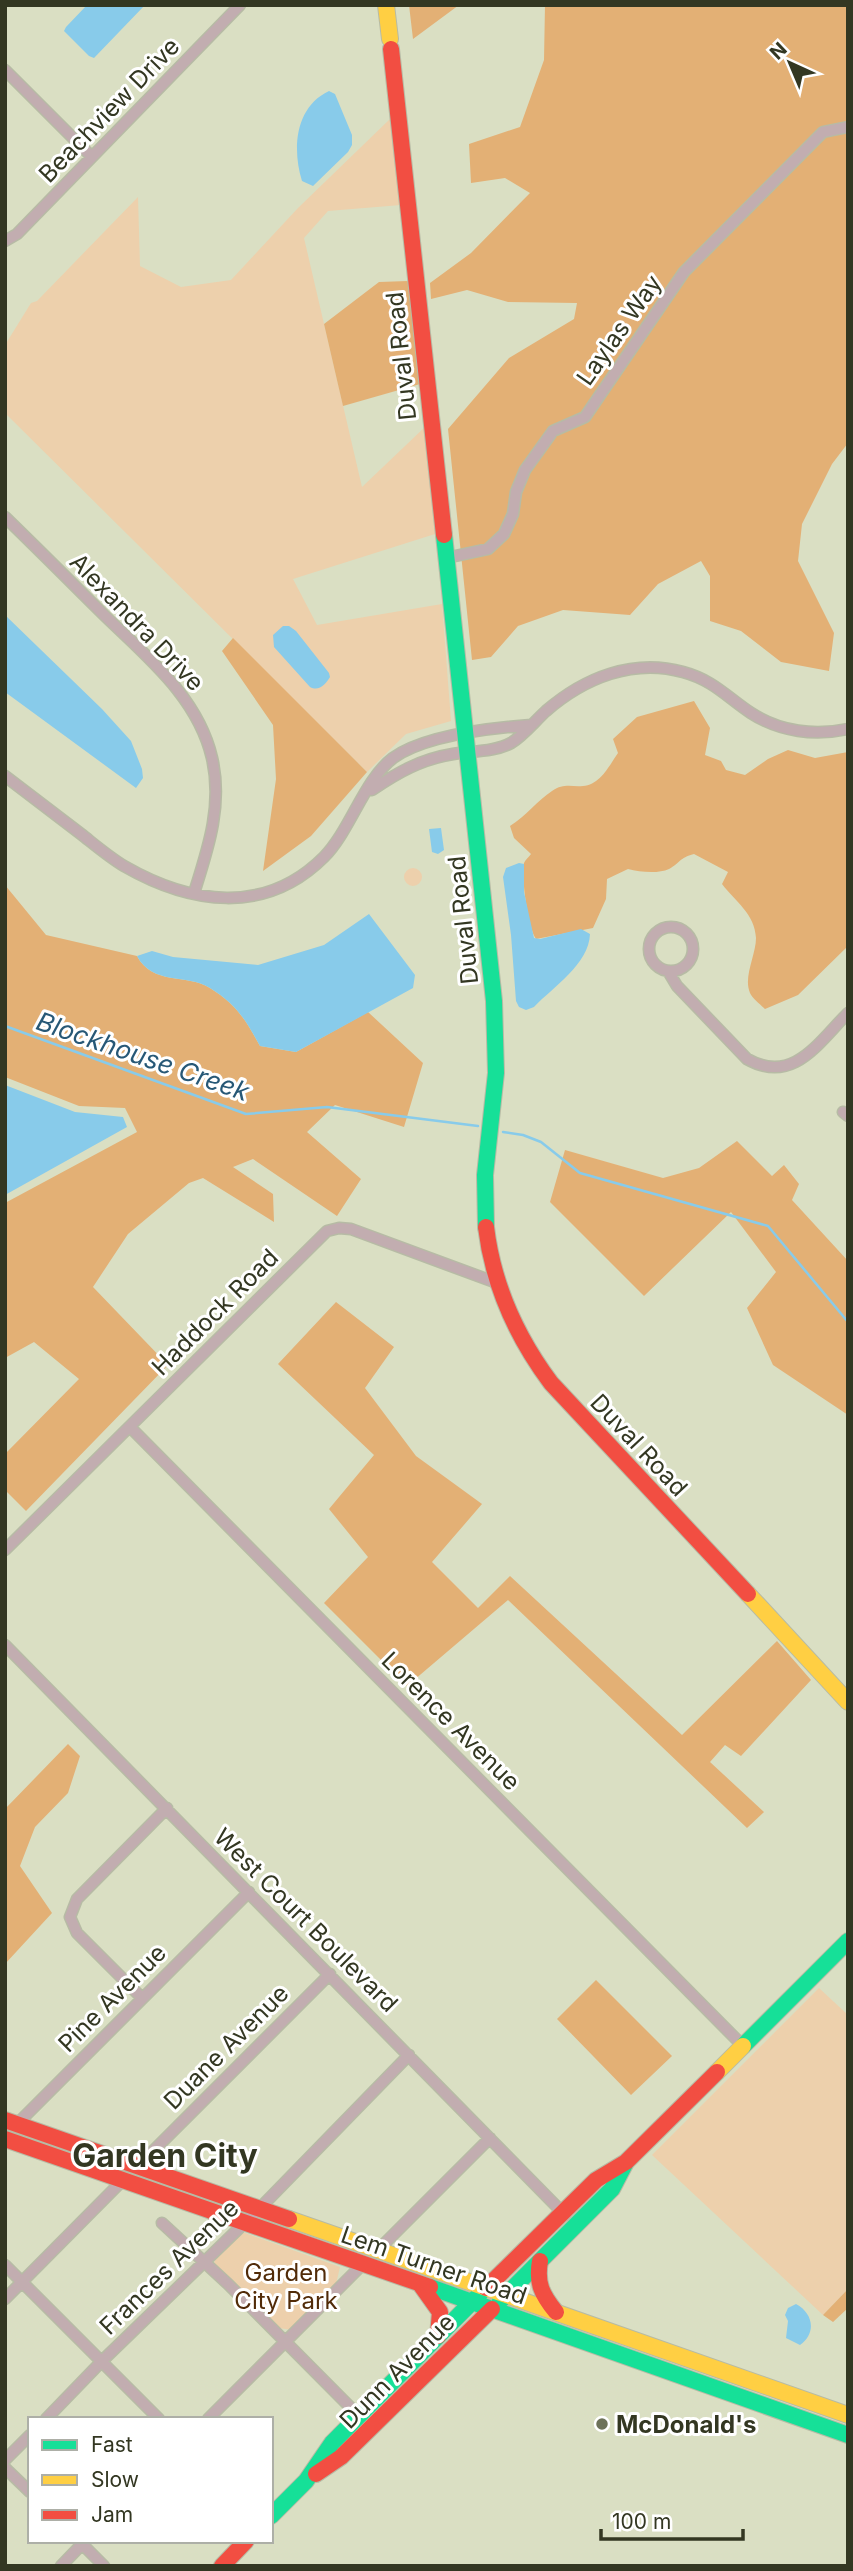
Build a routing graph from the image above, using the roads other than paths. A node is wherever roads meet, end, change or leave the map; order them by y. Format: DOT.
graph roads {
  1 [pos="240,5"];
  2 [pos="386,5"];
  3 [pos="5,70"];
  4 [pos="848,127"];
  5 [pos="92,157"];
  6 [pos="5,241"];
  7 [pos="5,517"];
  8 [pos="446,558"];
  9 [pos="531,725"];
  10 [pos="848,729"];
  11 [pos="464,734"];
  12 [pos="467,752"];
  13 [pos="5,776"];
  14 [pos="366,793"];
  15 [pos="194,893"];
  16 [pos="668,971"];
  17 [pos="848,1013"];
  18 [pos="497,1283"];
  19 [pos="130,1427"];
  20 [pos="5,1550"];
  21 [pos="6,1648"];
  22 [pos="848,1702"];
  23 [pos="167,1808"];
  24 [pos="249,1892"];
  25 [pos="848,1941"];
  26 [pos="330,1974"];
  27 [pos="142,1998"];
  28 [pos="743,2046"];
  29 [pos="409,2055"];
  30 [pos="8,2129"];
  31 [pos="490,2138"];
  32 [pos="626,2162"];
  33 [pos="138,2166"];
  34 [pos="123,2180"];
  35 [pos="260,2208"];
  36 [pos="563,2212"];
  37 [pos="244,2222"];
  38 [pos="162,2223"];
  39 [pos="575,2225"];
  40 [pos="378,2249"];
  41 [pos="540,2261"];
  42 [pos="204,2262"];
  43 [pos="5,2264"];
  44 [pos="363,2264"];
  45 [pos="22,2282"];
  46 [pos="420,2284"];
  47 [pos="486,2288"];
  48 [pos="506,2295"];
  49 [pos="5,2299"];
  50 [pos="472,2302"];
  51 [pos="492,2309"];
  52 [pos="555,2312"];
  53 [pos="438,2336"];
  54 [pos="285,2342"];
  55 [pos="102,2361"];
  56 [pos="804,2399"];
  57 [pos="848,2415"];
  58 [pos="359,2416"];
  59 [pos="48,2417"];
  60 [pos="157,2417"];
  61 [pos="210,2417"];
  62 [pos="798,2418"];
  63 [pos="848,2435"];
  64 [pos="28,2437"];
  65 [pos="5,2460"];
  66 [pos="5,2468"];
  67 [pos="306,2481"];
  68 [pos="28,2490"];
  69 [pos="273,2514"];
  70 [pos="81,2543"];
  71 [pos="83,2543"];
  72 [pos="244,2543"];
  73 [pos="61,2566"];
  74 [pos="104,2566"];
  75 [pos="222,2566"];
  1 -- 5 [label="street, Beachview Drive"];
  2 -- 8 [label="main road, Duval Road"];
  3 -- 5 [label="street"];
  4 -- 8 [label="street, Laylas Way"];
  5 -- 6 [label="street, Beachview Drive"];
  7 -- 15 [label="street, Alexandra Drive"];
  8 -- 11 [label="main road, Duval Road"];
  9 -- 10 [label="street"];
  9 -- 11 [label="street"];
  9 -- 12 [label="street"];
  11 -- 12 [label="main road, Duval Road"];
  11 -- 14 [label="street"];
  12 -- 14 [label="street"];
  12 -- 18 [label="main road, Duval Road"];
  13 -- 15 [label="street"];
  14 -- 15 [label="street"];
  16 -- 16 [label="street"];
  16 -- 17 [label="street"];
  18 -- 19 [label="street, Haddock Road"];
  18 -- 22 [label="main road, Duval Road"];
  19 -- 20 [label="street, Haddock Road"];
  19 -- 28 [label="street, Lorence Avenue"];
  21 -- 23 [label="street, West Court Boulevard"];
  23 -- 24 [label="street, West Court Boulevard"];
  23 -- 27 [label="street"];
  24 -- 26 [label="street, West Court Boulevard"];
  24 -- 27 [label="street, Pine Avenue"];
  25 -- 28 [label="main road, Dunn Avenue"];
  26 -- 29 [label="street, West Court Boulevard"];
  26 -- 33 [label="street, Duane Avenue"];
  27 -- 30 [label="street, Pine Avenue"];
  28 -- 32 [label="main road, Dunn Avenue"];
  29 -- 31 [label="street, West Court Boulevard"];
  29 -- 35 [label="street, Frances Avenue"];
  30 -- 33 [label="main road, Lem Turner Road"];
  30 -- 34 [label="main road, Lem Turner Road"];
  31 -- 36 [label="street, West Court Boulevard"];
  31 -- 40 [label="street"];
  32 -- 36 [label="main road, Dunn Avenue"];
  32 -- 39 [label="main road, Dunn Avenue"];
  33 -- 34 [label="street, Duane Avenue"];
  33 -- 35 [label="main road, Lem Turner Road"];
  34 -- 37 [label="main road, Lem Turner Road"];
  34 -- 45 [label="street, Duane Avenue"];
  35 -- 37 [label="street, Frances Avenue"];
  35 -- 40 [label="main road, Lem Turner Road"];
  36 -- 39 [label="street, West Court Boulevard"];
  36 -- 47 [label="main road, Dunn Avenue"];
  37 -- 42 [label="street, Frances Avenue"];
  37 -- 44 [label="main road, Lem Turner Road"];
  38 -- 42 [label="street"];
  39 -- 41 [label="main road, Dunn Avenue"];
  40 -- 47 [label="main road, Lem Turner Road"];
  41 -- 48 [label="main road, Dunn Avenue"];
  41 -- 52 [label="main road"];
  42 -- 54 [label="street"];
  42 -- 55 [label="street, Frances Avenue"];
  43 -- 45 [label="street"];
  44 -- 46 [label="main road, Lem Turner Road"];
  44 -- 54 [label="street"];
  45 -- 49 [label="street, Duane Avenue"];
  45 -- 55 [label="street"];
  46 -- 50 [label="main road, Lem Turner Road"];
  46 -- 53 [label="main road"];
  47 -- 48 [label="main road, Lem Turner Road"];
  47 -- 50 [label="main road, Dunn Avenue"];
  48 -- 51 [label="main road, Dunn Avenue"];
  48 -- 52 [label="main road, Lem Turner Road"];
  50 -- 51 [label="main road, Lem Turner Road"];
  50 -- 53 [label="main road, Dunn Avenue"];
  51 -- 62 [label="main road, Lem Turner Road"];
  51 -- 67 [label="main road, Dunn Avenue"];
  52 -- 56 [label="main road, Lem Turner Road"];
  53 -- 58 [label="main road, Dunn Avenue"];
  54 -- 58 [label="street"];
  54 -- 61 [label="street"];
  55 -- 59 [label="street, Frances Avenue"];
  55 -- 60 [label="street"];
  56 -- 57 [label="main road, Lem Turner Road"];
  56 -- 62 [label="main road"];
  58 -- 67 [label="main road, Dunn Avenue"];
  62 -- 63 [label="main road, Lem Turner Road"];
  64 -- 65 [label="street"];
  66 -- 68 [label="street"];
  67 -- 69 [label="main road, Dunn Avenue"];
  70 -- 73 [label="street"];
  71 -- 74 [label="street"];
  72 -- 75 [label="main road"];
}
